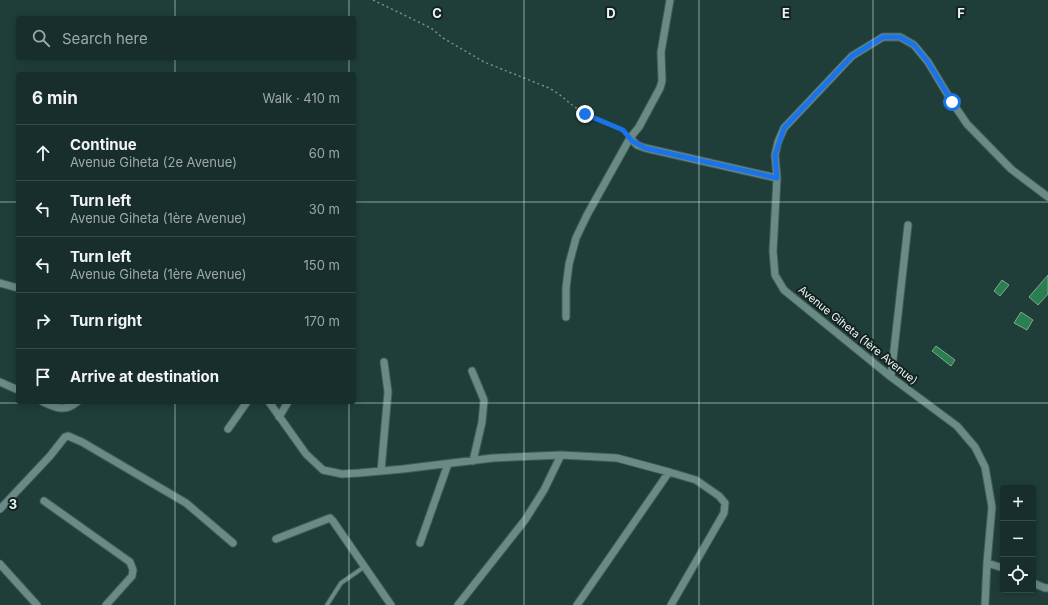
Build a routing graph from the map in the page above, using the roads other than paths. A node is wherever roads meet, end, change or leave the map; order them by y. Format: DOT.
graph roads {
  1 [pos="670,0"];
  2 [pos="630,138"];
  3 [pos="777,178"];
  4 [pos="1048,197"];
  5 [pos="908,225"];
  6 [pos="0,283"];
  7 [pos="16,287"];
  8 [pos="566,317"];
  9 [pos="384,362"];
  10 [pos="472,372"];
  11 [pos="891,377"];
  12 [pos="0,382"];
  13 [pos="16,389"];
  14 [pos="47,404"];
  15 [pos="74,404"];
  16 [pos="246,404"];
  17 [pos="270,404"];
  18 [pos="287,404"];
  19 [pos="279,417"];
  20 [pos="228,429"];
  21 [pos="561,455"];
  22 [pos="473,461"];
  23 [pos="448,464"];
  24 [pos="381,471"];
  25 [pos="670,472"];
  26 [pos="44,501"];
  27 [pos="0,509"];
  28 [pos="276,539"];
  29 [pos="233,543"];
  30 [pos="420,543"];
  31 [pos="987,563"];
  32 [pos="0,564"];
  33 [pos="364,567"];
  34 [pos="1000,567"];
  35 [pos="1036,584"];
  36 [pos="1048,588"];
  37 [pos="37,605"];
  38 [pos="106,605"];
  39 [pos="326,605"];
  40 [pos="391,605"];
  41 [pos="458,605"];
  42 [pos="577,605"];
  43 [pos="672,605"];
  44 [pos="985,605"];
  1 -- 2 [label="street"];
  2 -- 3 [label="street"];
  2 -- 8 [label="street"];
  3 -- 4 [label="street, Avenue Giheta (1ère Avenue)"];
  3 -- 11 [label="street, Avenue Giheta (1ère Avenue)"];
  5 -- 11 [label="street"];
  6 -- 7 [label="street"];
  9 -- 24 [label="street"];
  10 -- 22 [label="street"];
  11 -- 31 [label="street, Avenue Giheta (1ère Avenue)"];
  12 -- 13 [label="street"];
  14 -- 15 [label="street"];
  16 -- 20 [label="street"];
  17 -- 19 [label="street"];
  18 -- 19 [label="street"];
  19 -- 24 [label="street"];
  21 -- 22 [label="street"];
  21 -- 25 [label="street"];
  21 -- 41 [label="street"];
  22 -- 23 [label="street"];
  23 -- 24 [label="street"];
  23 -- 30 [label="street"];
  25 -- 42 [label="street"];
  25 -- 43 [label="street"];
  26 -- 38 [label="street"];
  27 -- 29 [label="street"];
  28 -- 33 [label="street"];
  31 -- 34 [label="street"];
  31 -- 44 [label="street, Avenue Giheta (1ère Avenue)"];
  32 -- 37 [label="street"];
  33 -- 39 [label="lane"];
  33 -- 40 [label="street"];
  35 -- 36 [label="street"];
}
